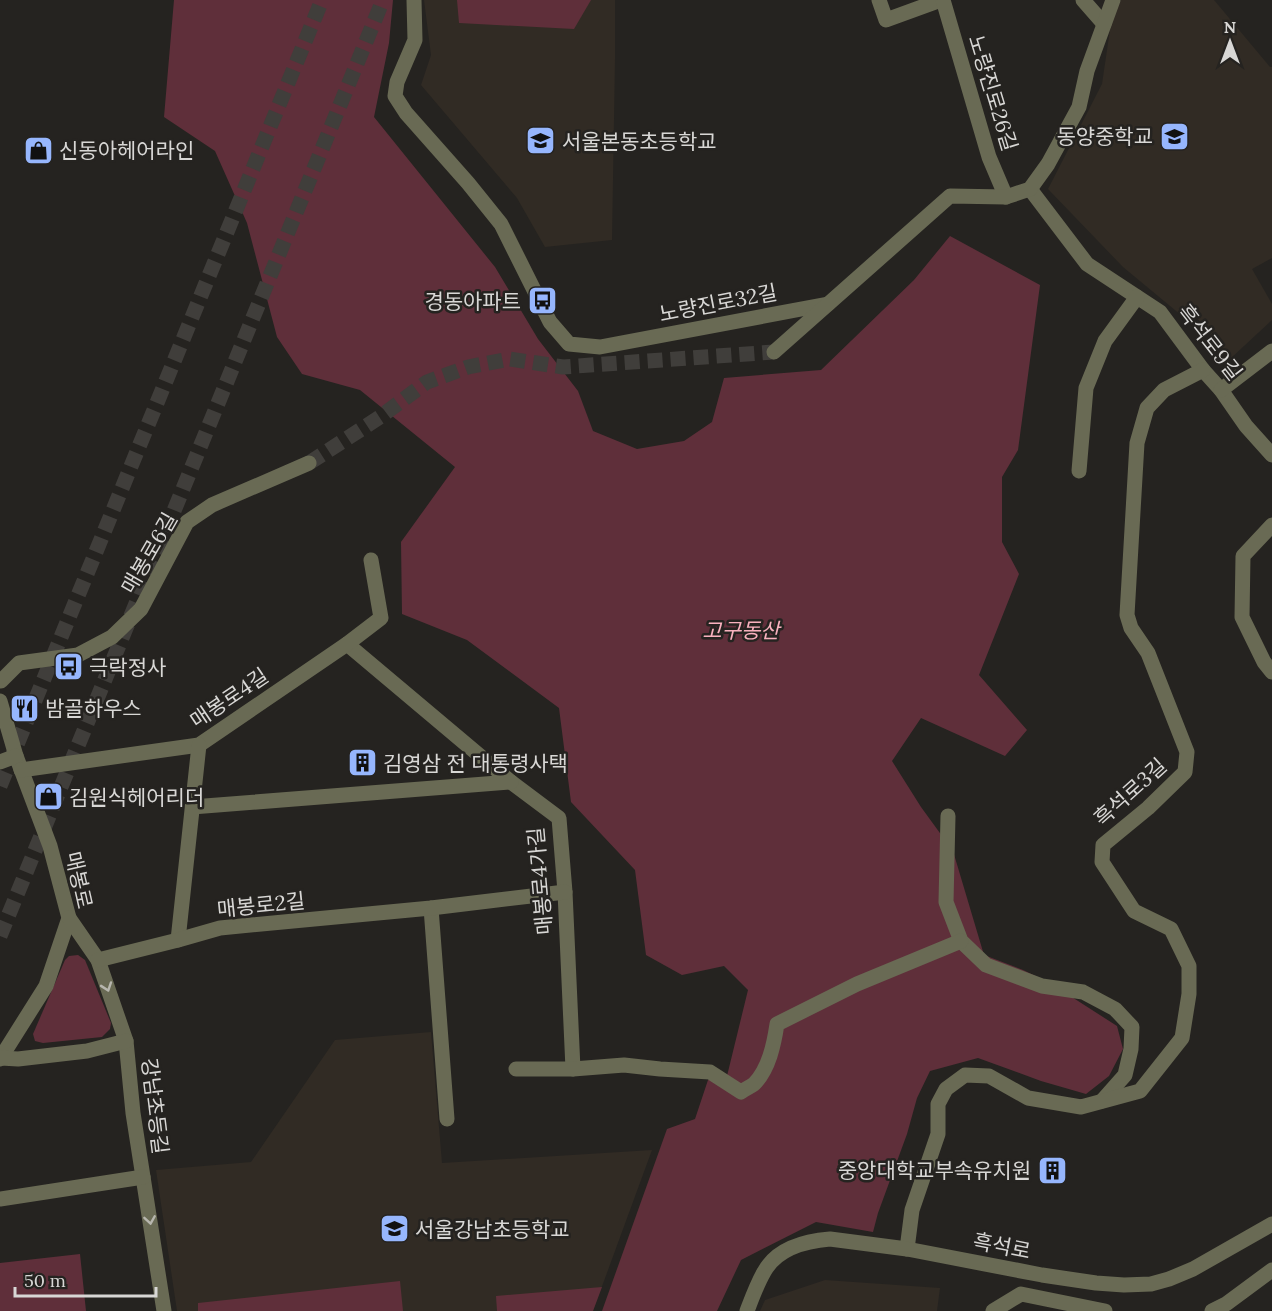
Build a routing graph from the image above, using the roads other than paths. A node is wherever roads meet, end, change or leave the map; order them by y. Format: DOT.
graph roads {
  1 [pos="414,0"];
  2 [pos="879,0"];
  3 [pos="942,0"];
  4 [pos="1083,0"];
  5 [pos="1113,0"];
  6 [pos="1104,24"];
  7 [pos="1030,189"];
  8 [pos="1006,197"];
  9 [pos="1137,297"];
  10 [pos="828,304"];
  11 [pos="1272,351"];
  12 [pos="774,352"];
  13 [pos="1203,370"];
  14 [pos="1221,390"];
  15 [pos="1272,454"];
  16 [pos="309,463"];
  17 [pos="1079,471"];
  18 [pos="1272,525"];
  19 [pos="371,560"];
  20 [pos="347,644"];
  21 [pos="0,672"];
  22 [pos="1272,672"];
  23 [pos="0,681"];
  24 [pos="0,686"];
  25 [pos="0,701"];
  26 [pos="199,746"];
  27 [pos="0,762"];
  28 [pos="18,763"];
  29 [pos="511,782"];
  30 [pos="192,807"];
  31 [pos="948,816"];
  32 [pos="564,891"];
  33 [pos="431,908"];
  34 [pos="69,918"];
  35 [pos="178,940"];
  36 [pos="961,941"];
  37 [pos="98,960"];
  38 [pos="126,1041"];
  39 [pos="1,1059"];
  40 [pos="516,1069"];
  41 [pos="573,1069"];
  42 [pos="1101,1101"];
  43 [pos="447,1119"];
  44 [pos="143,1177"];
  45 [pos="0,1199"];
  46 [pos="1272,1224"];
  47 [pos="908,1249"];
  48 [pos="1272,1270"];
  49 [pos="1228,1308"];
  50 [pos="164,1311"];
  51 [pos="747,1311"];
  52 [pos="993,1311"];
  53 [pos="1105,1311"];
  54 [pos="1212,1311"];
  1 -- 10 [label="street, 노량진로32길"];
  2 -- 3 [label="street, 노량진로26길"];
  3 -- 8 [label="street, 노량진로26길"];
  4 -- 6 [label="street"];
  5 -- 6 [label="street"];
  6 -- 7 [label="street"];
  7 -- 8 [label="street"];
  7 -- 9 [label="street, 흑석로9길"];
  8 -- 10 [label="street"];
  9 -- 13 [label="street, 흑석로9길"];
  9 -- 17 [label="street"];
  10 -- 12 [label="street"];
  11 -- 14 [label="street"];
  13 -- 14 [label="street, 흑석로9길"];
  13 -- 42 [label="street, 흑석로3길"];
  14 -- 15 [label="street, 흑석로9길"];
  16 -- 23 [label="street, 매봉로6길"];
  18 -- 22 [label="street"];
  19 -- 20 [label="street, 매봉로4길"];
  20 -- 26 [label="street, 매봉로4길"];
  20 -- 29 [label="street, 매봉로4가길"];
  21 -- 23 [label="street"];
  23 -- 24 [label="street"];
  25 -- 28 [label="street, 매봉로"];
  26 -- 28 [label="street, 매봉로4길"];
  26 -- 30 [label="street"];
  27 -- 28 [label="street, 매봉로4길"];
  28 -- 34 [label="street, 매봉로"];
  29 -- 30 [label="street"];
  29 -- 32 [label="street, 매봉로4가길"];
  30 -- 35 [label="street"];
  31 -- 36 [label="street"];
  32 -- 33 [label="street, 매봉로2길"];
  32 -- 41 [label="street, 매봉로4가길"];
  33 -- 35 [label="street, 매봉로2길"];
  33 -- 43 [label="street"];
  34 -- 37 [label="street, 강남초등길"];
  34 -- 39 [label="street, 매봉로"];
  35 -- 37 [label="street, 매봉로2길"];
  36 -- 41 [label="street"];
  36 -- 42 [label="street"];
  37 -- 38 [label="street, 강남초등길, one-way"];
  38 -- 39 [label="street"];
  38 -- 44 [label="street, 강남초등길"];
  40 -- 41 [label="street"];
  42 -- 47 [label="street, 흑석로3길"];
  44 -- 45 [label="street"];
  44 -- 50 [label="street, 강남초등길, one-way"];
  46 -- 47 [label="street, 흑석로"];
  47 -- 51 [label="street, 흑석로"];
  48 -- 49 [label="street"];
  49 -- 54 [label="street"];
  52 -- 53 [label="street"];
}
